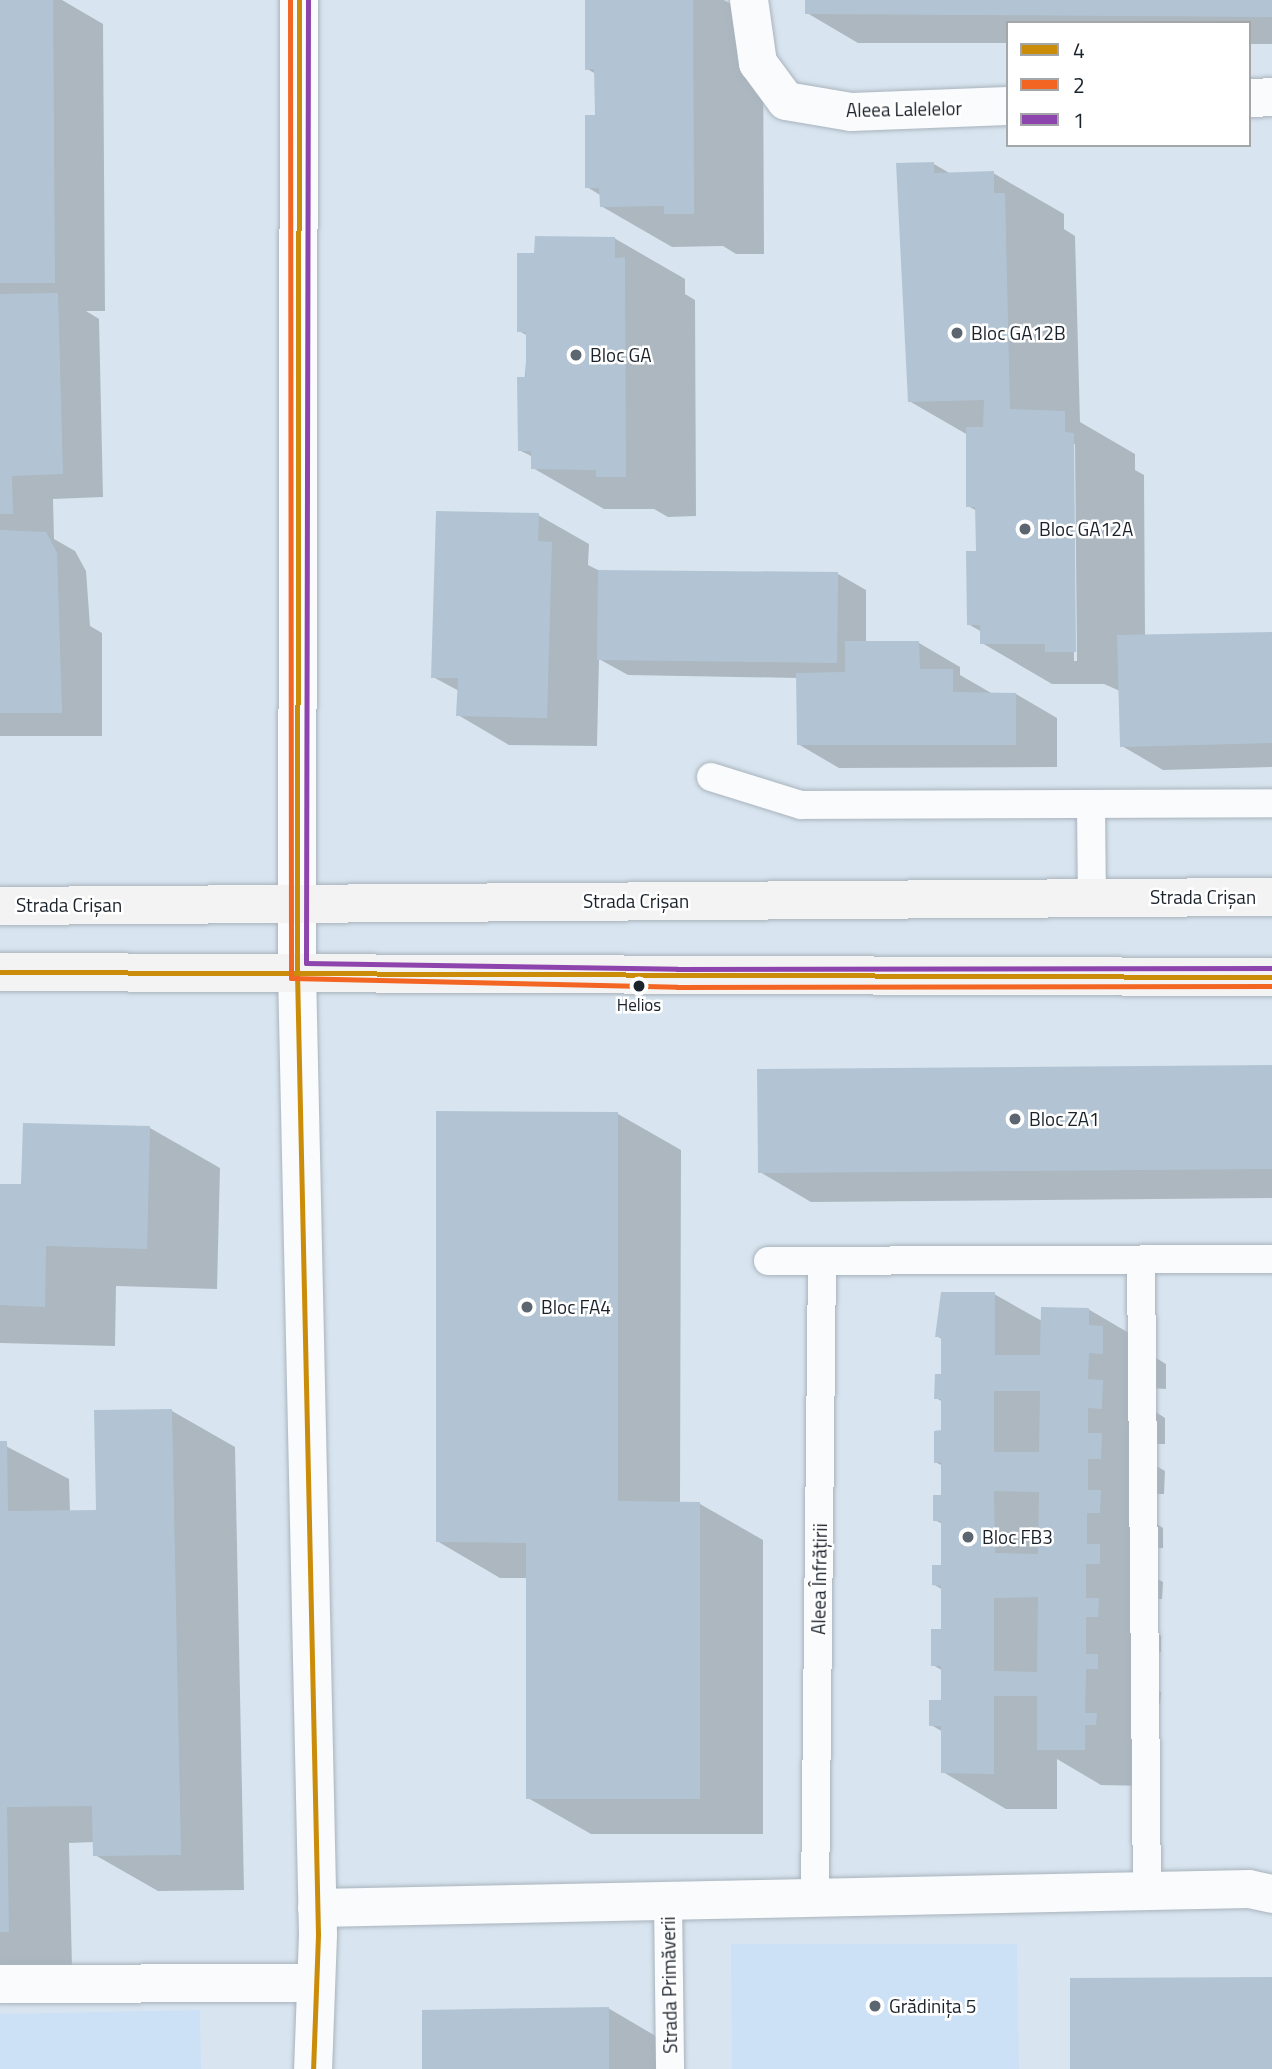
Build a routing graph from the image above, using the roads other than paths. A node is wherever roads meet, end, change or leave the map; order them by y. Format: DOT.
graph roads {
  1 [pos="299,0"];
  2 [pos="749,0"];
  3 [pos="1272,97"];
  4 [pos="1251,98"];
  5 [pos="1006,106"];
  6 [pos="711,777"];
  7 [pos="1272,803"];
  8 [pos="1091,807"];
  9 [pos="1272,897"];
  10 [pos="1092,898"];
  11 [pos="297,904"];
  12 [pos="0,906"];
  13 [pos="0,972"];
  14 [pos="297,972"];
  15 [pos="1272,977"];
  16 [pos="1272,1259"];
  17 [pos="1141,1260"];
  18 [pos="768,1261"];
  19 [pos="822,1261"];
  20 [pos="1147,1892"];
  21 [pos="1272,1894"];
  22 [pos="815,1898"];
  23 [pos="668,1901"];
  24 [pos="317,1908"];
  25 [pos="315,1983"];
  26 [pos="0,1984"];
  27 [pos="313,2069"];
  28 [pos="670,2069"];
  1 -- 11 [label="street"];
  2 -- 5 [label="street, Aleea Lalelelor"];
  3 -- 4 [label="street"];
  6 -- 8 [label="lane"];
  7 -- 8 [label="lane"];
  8 -- 10 [label="lane"];
  9 -- 10 [label="main road, Strada Crișan"];
  10 -- 11 [label="main road, Strada Crișan"];
  11 -- 12 [label="main road, Strada Crișan"];
  11 -- 14 [label="street"];
  13 -- 14 [label="main road"];
  14 -- 15 [label="main road"];
  14 -- 24 [label="street"];
  16 -- 17 [label="lane"];
  17 -- 19 [label="lane"];
  17 -- 20 [label="lane"];
  18 -- 19 [label="lane"];
  19 -- 22 [label="lane, Aleea Înfrățirii"];
  20 -- 21 [label="street"];
  20 -- 22 [label="street"];
  22 -- 23 [label="street"];
  23 -- 24 [label="street"];
  23 -- 28 [label="lane, Strada Primăverii"];
  24 -- 25 [label="street"];
  25 -- 26 [label="street"];
  25 -- 27 [label="street"];
}
